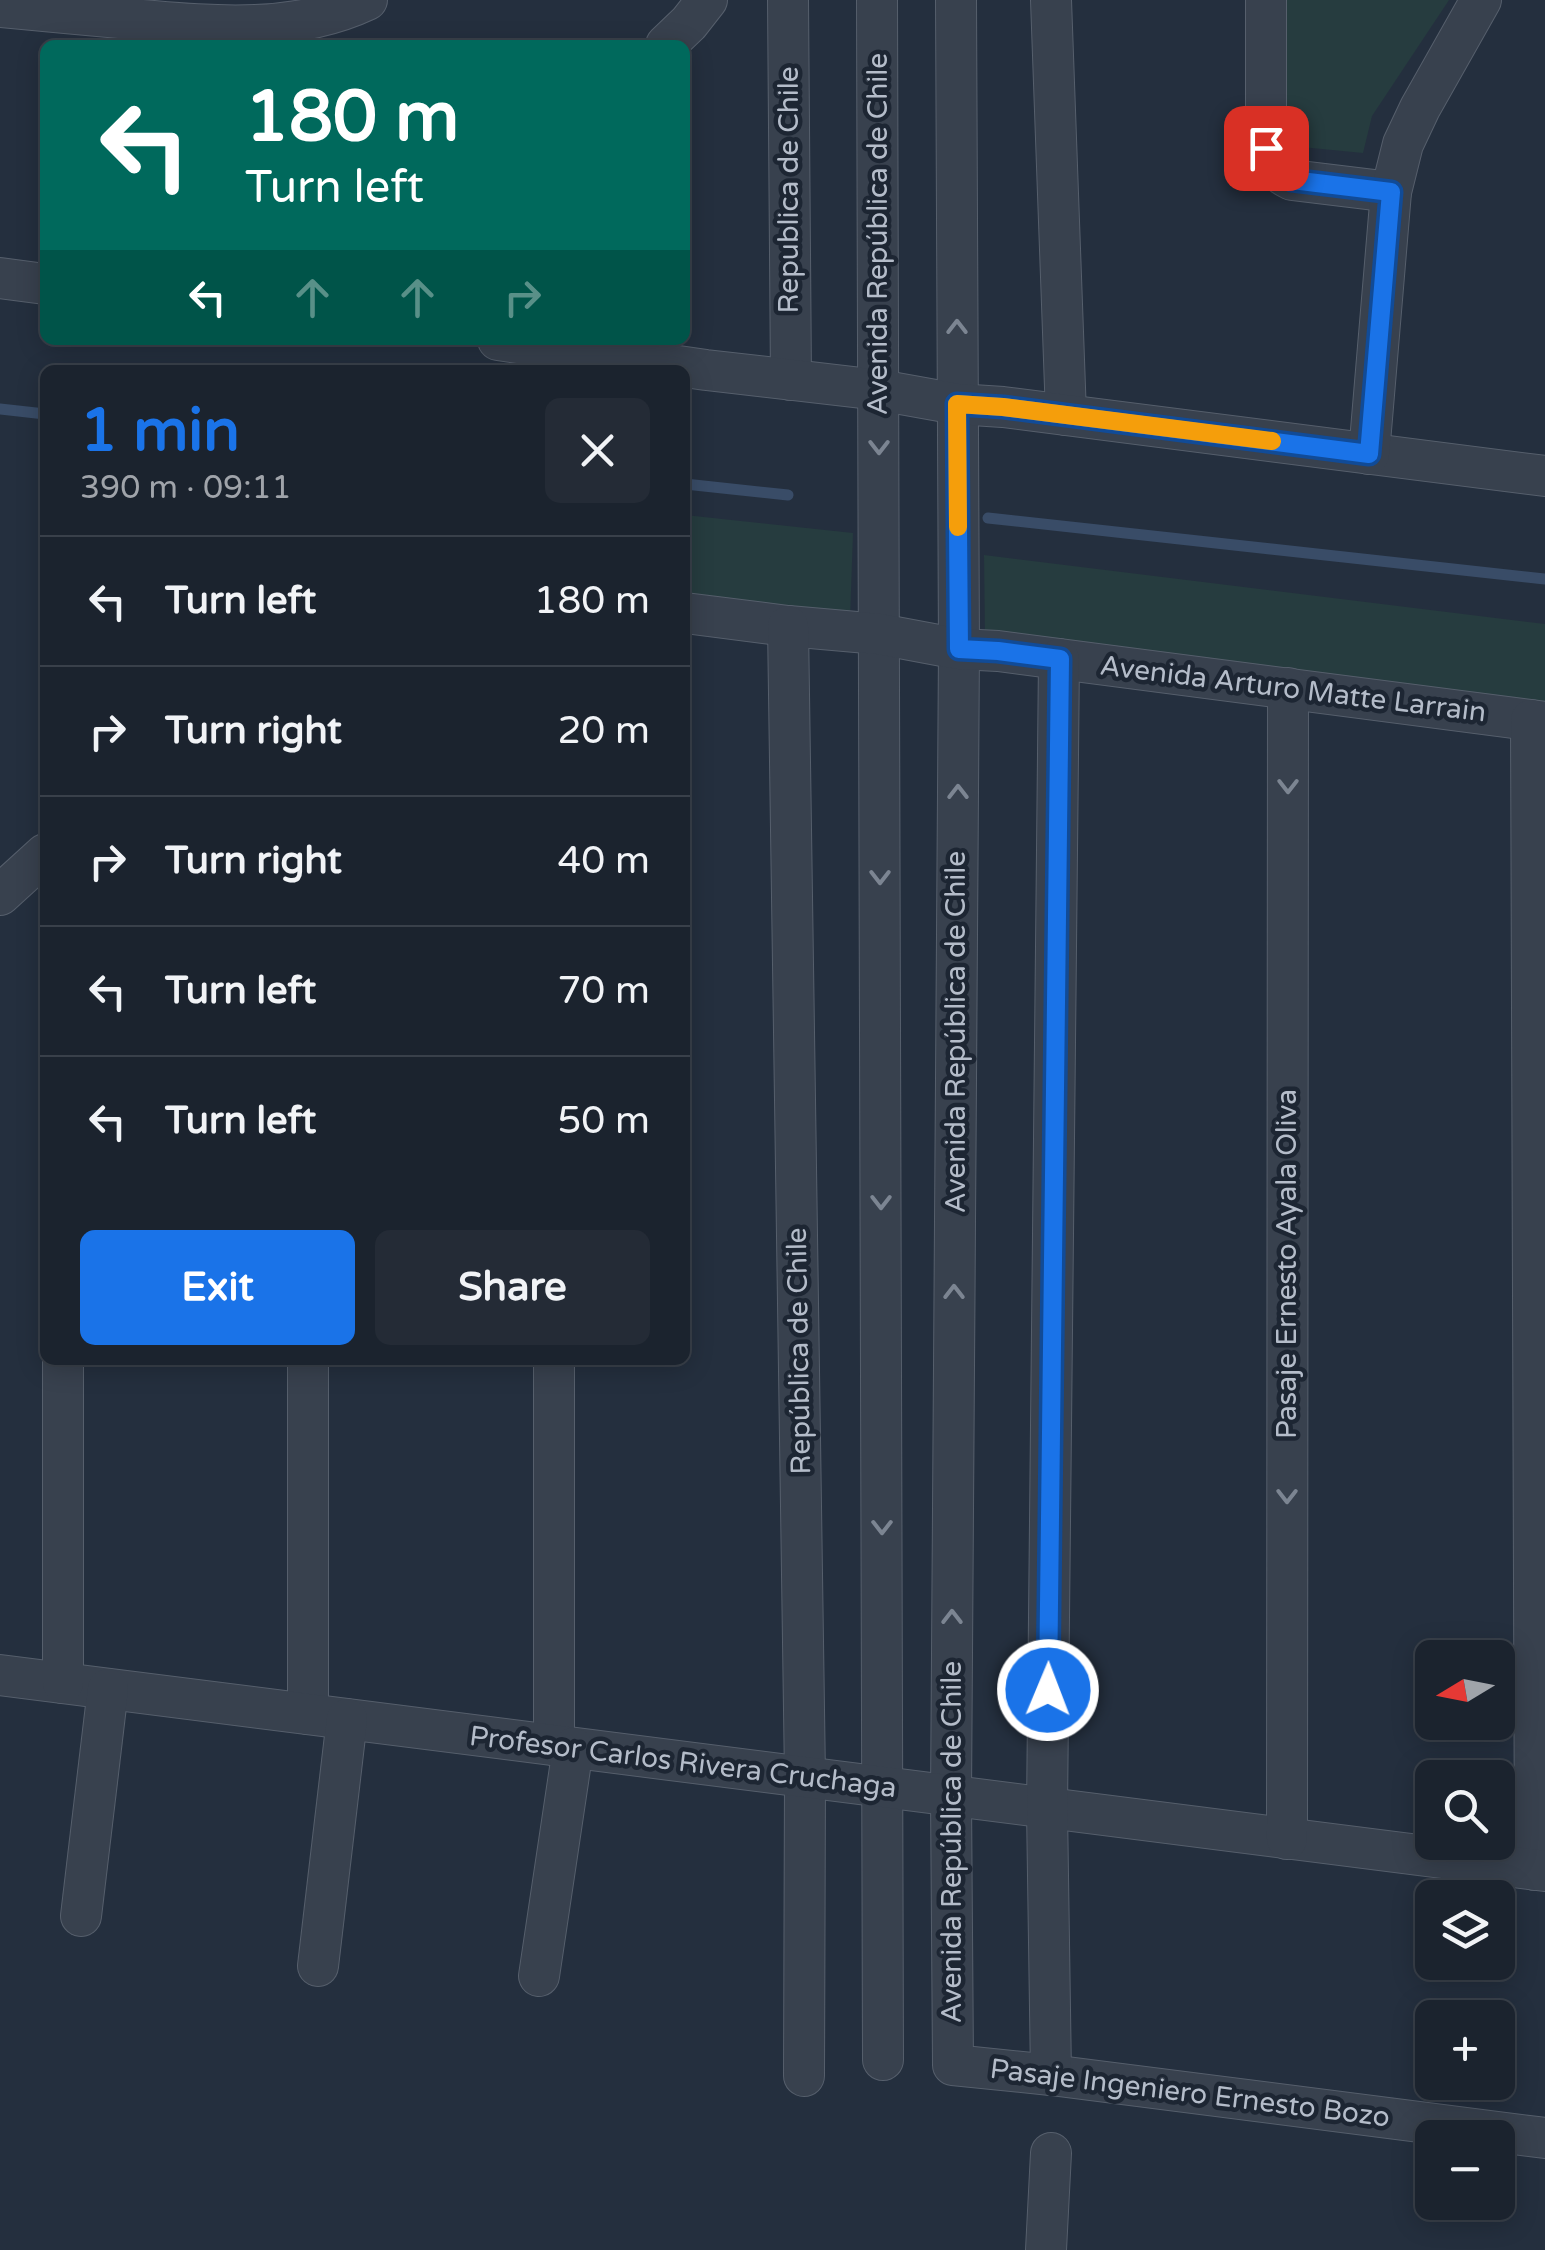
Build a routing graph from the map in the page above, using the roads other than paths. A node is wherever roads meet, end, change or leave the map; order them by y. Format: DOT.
graph roads {
  1 [pos="367,0"];
  2 [pos="708,0"];
  3 [pos="788,0"];
  4 [pos="878,0"];
  5 [pos="956,0"];
  6 [pos="1051,0"];
  7 [pos="1266,0"];
  8 [pos="1481,0"];
  9 [pos="0,7"];
  10 [pos="671,40"];
  11 [pos="1391,192"];
  12 [pos="0,278"];
  13 [pos="40,283"];
  14 [pos="535,345"];
  15 [pos="681,365"];
  16 [pos="690,366"];
  17 [pos="791,380"];
  18 [pos="879,390"];
  19 [pos="957,404"];
  20 [pos="1066,415"];
  21 [pos="1369,454"];
  22 [pos="1545,476"];
  23 [pos="690,614"];
  24 [pos="788,626"];
  25 [pos="880,634"];
  26 [pos="959,649"];
  27 [pos="1060,659"];
  28 [pos="1288,688"];
  29 [pos="1538,721"];
  30 [pos="40,859"];
  31 [pos="0,895"];
  32 [pos="63,1365"];
  33 [pos="308,1365"];
  34 [pos="554,1365"];
  35 [pos="0,1674"];
  36 [pos="63,1683"];
  37 [pos="108,1688"];
  38 [pos="328,1716"];
  39 [pos="564,1746"];
  40 [pos="805,1778"];
  41 [pos="882,1788"];
  42 [pos="951,1797"];
  43 [pos="1047,1809"];
  44 [pos="1287,1839"];
  45 [pos="1540,1871"];
  46 [pos="80,1916"];
  47 [pos="318,1966"];
  48 [pos="538,1976"];
  49 [pos="883,2060"];
  50 [pos="953,2065"];
  51 [pos="1050,2075"];
  52 [pos="804,2076"];
  53 [pos="1545,2138"];
  54 [pos="1051,2153"];
  55 [pos="1046,2250"];
  1 -- 9 [label="street"];
  2 -- 10 [label="street"];
  3 -- 17 [label="street, Republica de Chile"];
  4 -- 18 [label="street, Avenida República de Chile"];
  19 -- 5 [label="street, Avenida República de Chile, one-way"];
  6 -- 20 [label="street"];
  7 -- 11 [label="street"];
  8 -- 11 [label="street"];
  11 -- 21 [label="street"];
  12 -- 13 [label="street"];
  14 -- 15 [label="street"];
  16 -- 17 [label="street"];
  17 -- 18 [label="street"];
  18 -- 19 [label="street"];
  18 -- 25 [label="street, Avenida República de Chile, one-way"];
  19 -- 20 [label="street"];
  19 -- 26 [label="street, Avenida República de Chile"];
  20 -- 21 [label="street"];
  21 -- 22 [label="street"];
  23 -- 24 [label="street, Avenida Arturo Matte Larrain"];
  24 -- 25 [label="street, Avenida Arturo Matte Larrain"];
  24 -- 40 [label="street, República de Chile"];
  25 -- 26 [label="street, Avenida Arturo Matte Larrain"];
  25 -- 41 [label="street, Avenida República de Chile, one-way"];
  26 -- 27 [label="street, Avenida Arturo Matte Larrain"];
  42 -- 26 [label="street, Avenida República de Chile, one-way"];
  27 -- 28 [label="street, Avenida Arturo Matte Larrain"];
  27 -- 43 [label="street"];
  28 -- 29 [label="street, Avenida Arturo Matte Larrain"];
  28 -- 44 [label="street, Pasaje Ernesto Ayala Oliva, one-way"];
  29 -- 45 [label="street"];
  30 -- 31 [label="street"];
  32 -- 36 [label="street"];
  33 -- 38 [label="street"];
  34 -- 39 [label="street"];
  35 -- 36 [label="street, Profesor Carlos Rivera Cruchaga"];
  36 -- 37 [label="street, Profesor Carlos Rivera Cruchaga"];
  37 -- 38 [label="street, Profesor Carlos Rivera Cruchaga"];
  37 -- 46 [label="street"];
  38 -- 39 [label="street, Profesor Carlos Rivera Cruchaga"];
  38 -- 47 [label="street"];
  39 -- 40 [label="street, Profesor Carlos Rivera Cruchaga"];
  39 -- 48 [label="street"];
  40 -- 41 [label="street, Profesor Carlos Rivera Cruchaga"];
  40 -- 52 [label="street, República de Chile"];
  41 -- 42 [label="street, Profesor Carlos Rivera Cruchaga"];
  41 -- 49 [label="street, Avenida República de Chile"];
  42 -- 43 [label="street, Profesor Carlos Rivera Cruchaga"];
  42 -- 50 [label="street, Avenida República de Chile"];
  43 -- 44 [label="street, Profesor Carlos Rivera Cruchaga"];
  43 -- 51 [label="street"];
  44 -- 45 [label="street, Profesor Carlos Rivera Cruchaga"];
  50 -- 51 [label="street, Pasaje Ingeniero Ernesto Bozo"];
  51 -- 53 [label="street, Pasaje Ingeniero Ernesto Bozo"];
  54 -- 55 [label="street"];
}
